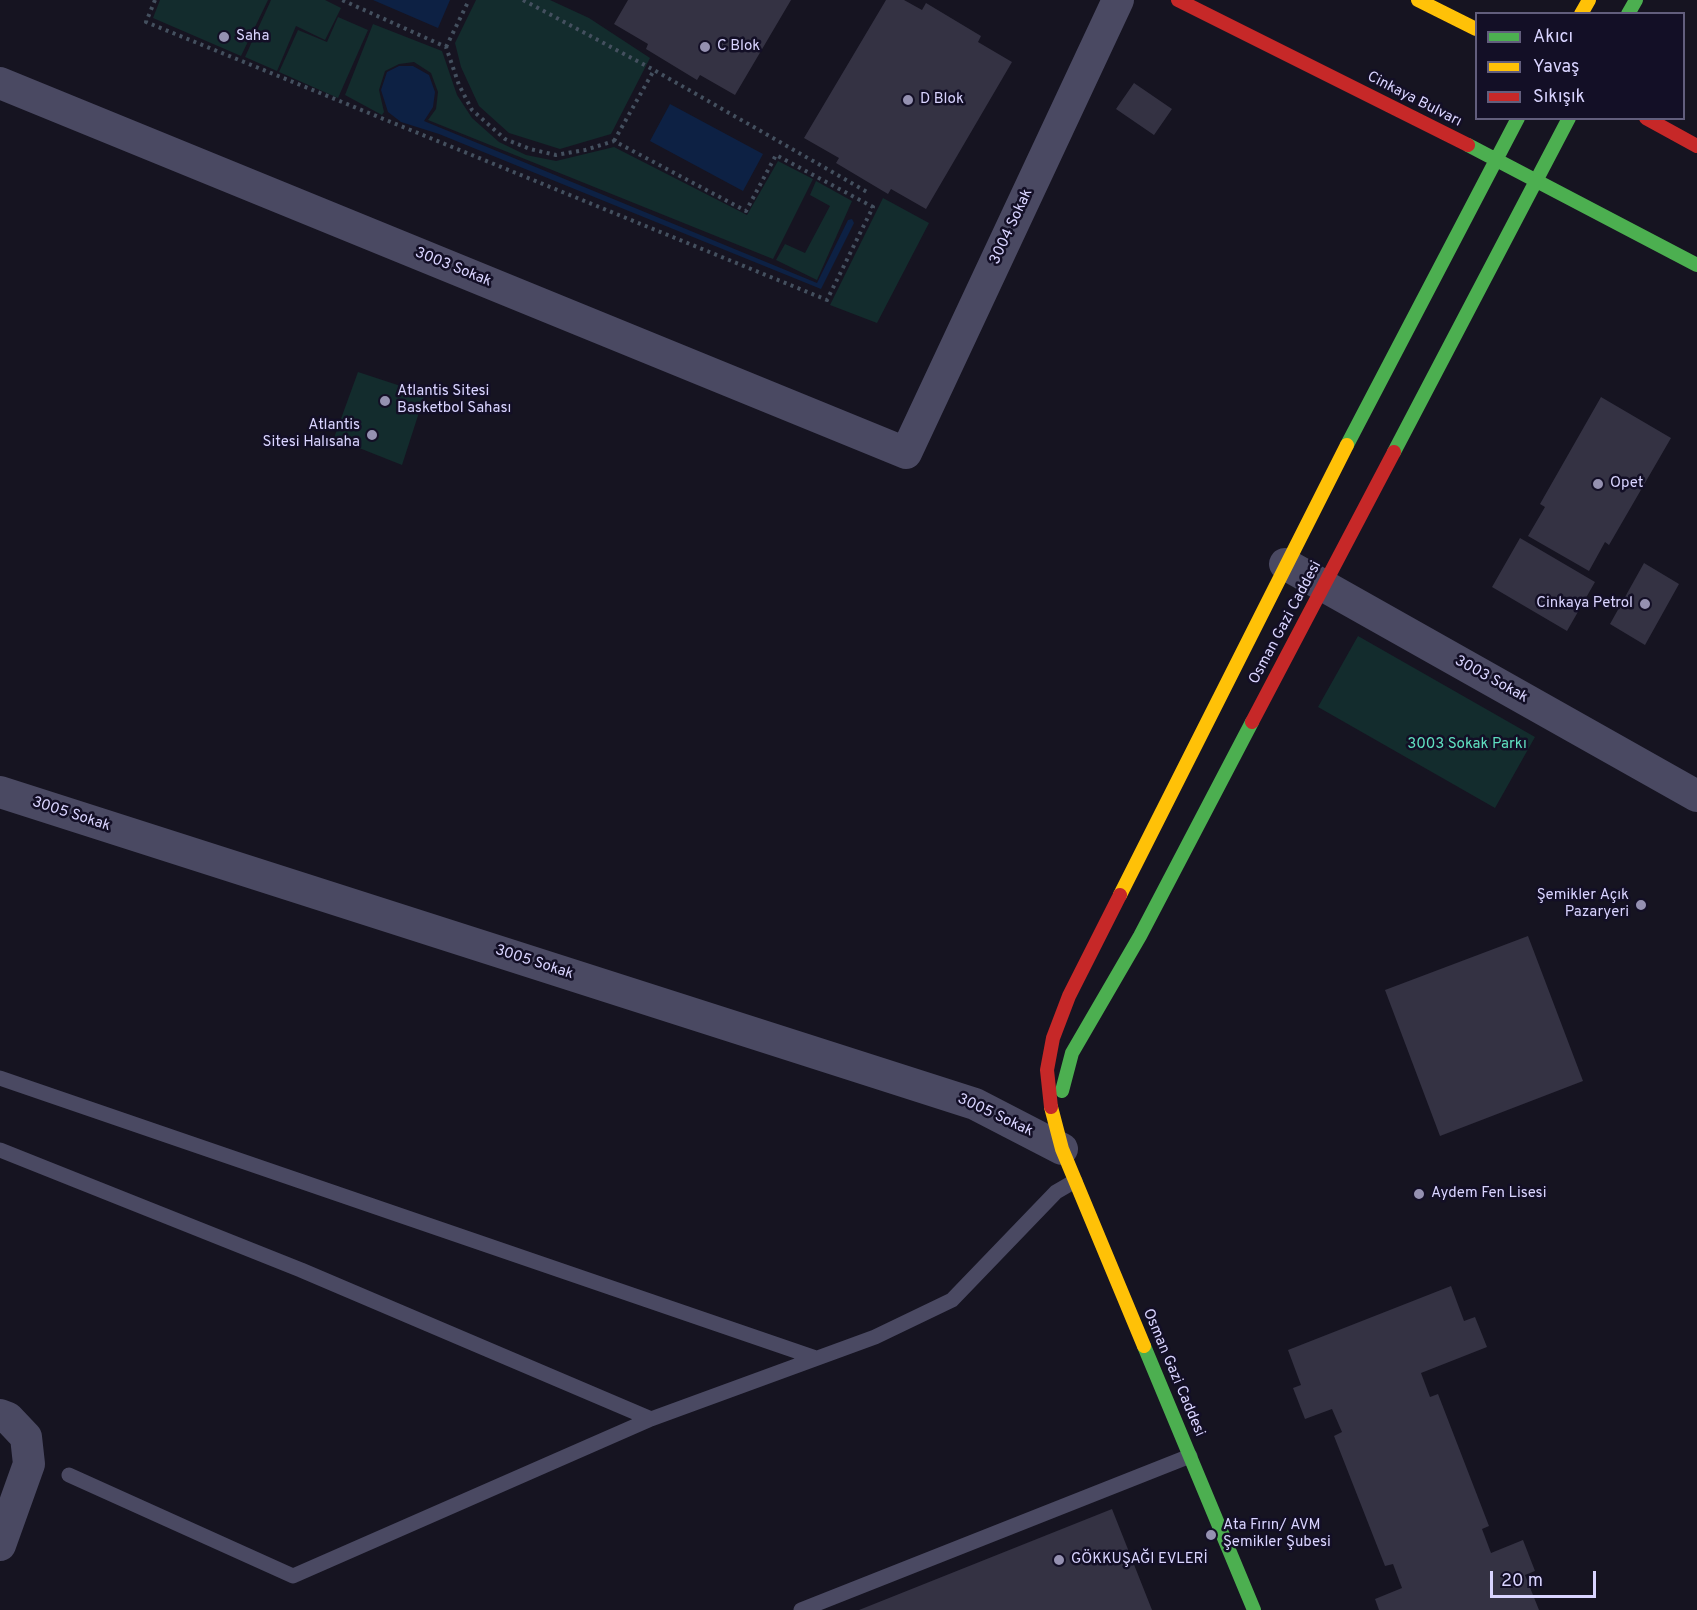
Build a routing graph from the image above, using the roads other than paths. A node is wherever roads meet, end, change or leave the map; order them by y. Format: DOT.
graph roads {
  1 [pos="1118,0"];
  2 [pos="1178,0"];
  3 [pos="1418,0"];
  4 [pos="1475,28"];
  5 [pos="0,83"];
  6 [pos="1517,120"];
  7 [pos="1568,120"];
  8 [pos="1650,120"];
  9 [pos="1697,146"];
  10 [pos="1495,159"];
  11 [pos="1537,181"];
  12 [pos="1697,265"];
  13 [pos="906,453"];
  14 [pos="1285,564"];
  15 [pos="1324,586"];
  16 [pos="0,792"];
  17 [pos="1697,796"];
  18 [pos="0,1078"];
  19 [pos="1062,1149"];
  20 [pos="0,1150"];
  21 [pos="1075,1181"];
  22 [pos="816,1358"];
  23 [pos="0,1415"];
  24 [pos="651,1419"];
  25 [pos="1190,1456"];
  26 [pos="69,1475"];
  27 [pos="0,1545"];
  28 [pos="801,1610"];
  29 [pos="1254,1610"];
  1 -- 13 [label="street, 3004 Sokak"];
  2 -- 10 [label="street, Cinkaya Bulvarı"];
  3 -- 4 [label="street"];
  5 -- 13 [label="street, 3003 Sokak"];
  6 -- 10 [label="street, Osman Gazi Caddesi"];
  7 -- 11 [label="street, Osman Gazi Caddesi"];
  8 -- 9 [label="street"];
  10 -- 11 [label="street, Cinkaya Bulvarı"];
  10 -- 14 [label="street, Osman Gazi Caddesi"];
  11 -- 12 [label="street, Cinkaya Bulvarı"];
  11 -- 15 [label="street, Osman Gazi Caddesi"];
  14 -- 15 [label="street, 3003 Sokak"];
  14 -- 19 [label="street, Osman Gazi Caddesi"];
  15 -- 17 [label="street, 3003 Sokak"];
  15 -- 19 [label="street, Osman Gazi Caddesi"];
  16 -- 19 [label="street, 3005 Sokak"];
  18 -- 22 [label="lane"];
  19 -- 21 [label="street, Osman Gazi Caddesi"];
  20 -- 24 [label="lane"];
  21 -- 22 [label="lane"];
  21 -- 25 [label="street, Osman Gazi Caddesi"];
  22 -- 24 [label="lane"];
  23 -- 27 [label="street"];
  24 -- 26 [label="lane"];
  25 -- 28 [label="lane"];
  25 -- 29 [label="street, Osman Gazi Caddesi"];
}
